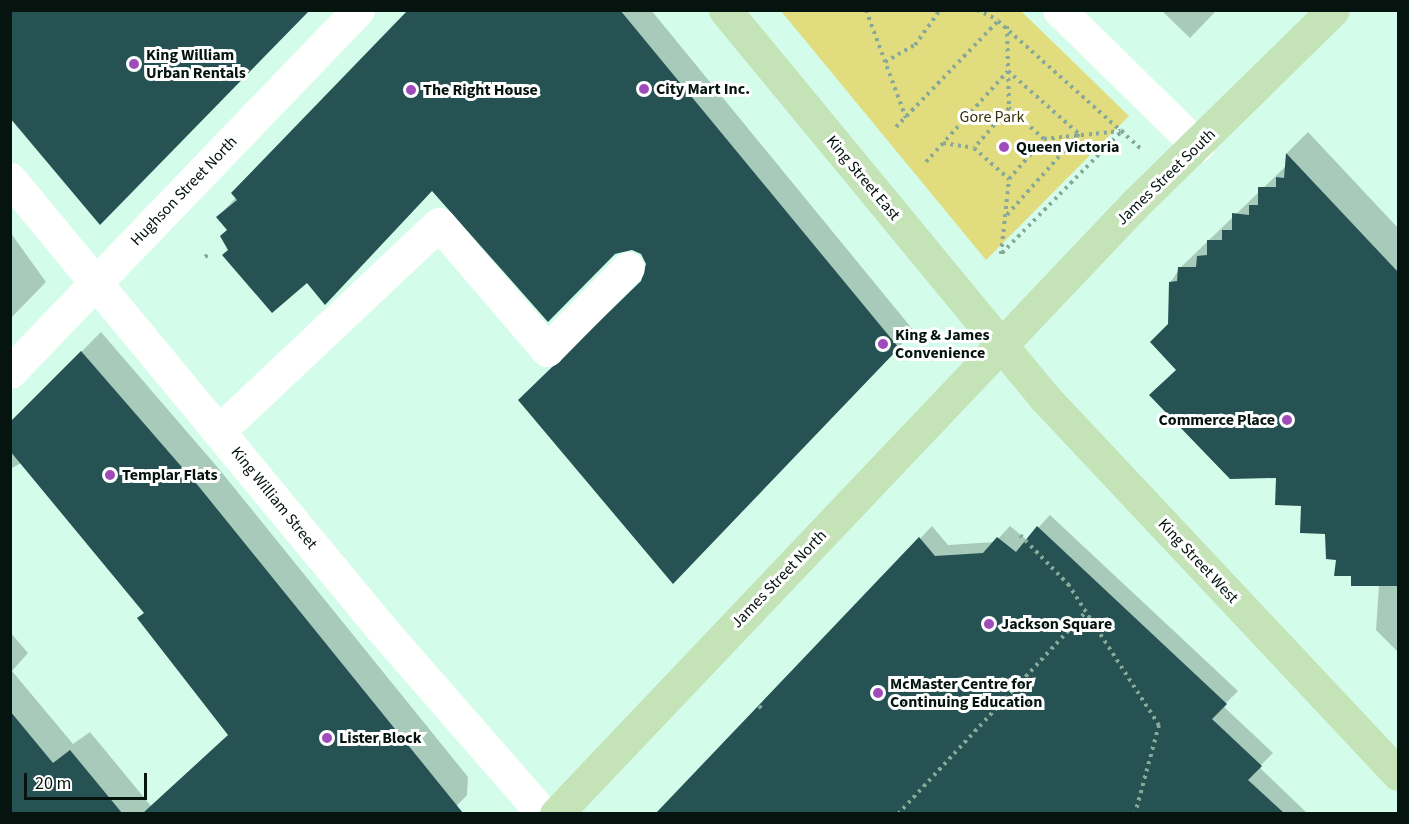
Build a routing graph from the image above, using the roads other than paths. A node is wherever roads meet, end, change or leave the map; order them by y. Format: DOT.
graph roads {
  1 [pos="357,10"];
  2 [pos="725,10"];
  3 [pos="1059,10"];
  4 [pos="1333,10"];
  5 [pos="1198,146"];
  6 [pos="10,180"];
  7 [pos="628,268"];
  8 [pos="96,284"];
  9 [pos="1001,345"];
  10 [pos="10,372"];
  11 [pos="219,431"];
  12 [pos="1398,774"];
  13 [pos="543,813"];
  14 [pos="556,813"];
  1 -- 8 [label="street, Hughson Street North"];
  2 -- 9 [label="main road, King Street East"];
  3 -- 5 [label="street"];
  4 -- 5 [label="main road, James Street South"];
  5 -- 9 [label="main road, James Street South"];
  6 -- 8 [label="street, King William Street"];
  7 -- 11 [label="street"];
  8 -- 10 [label="street, Hughson Street North"];
  8 -- 11 [label="street, King William Street"];
  9 -- 12 [label="main road, King Street West"];
  9 -- 14 [label="main road, James Street North"];
  11 -- 13 [label="street, King William Street"];
}
